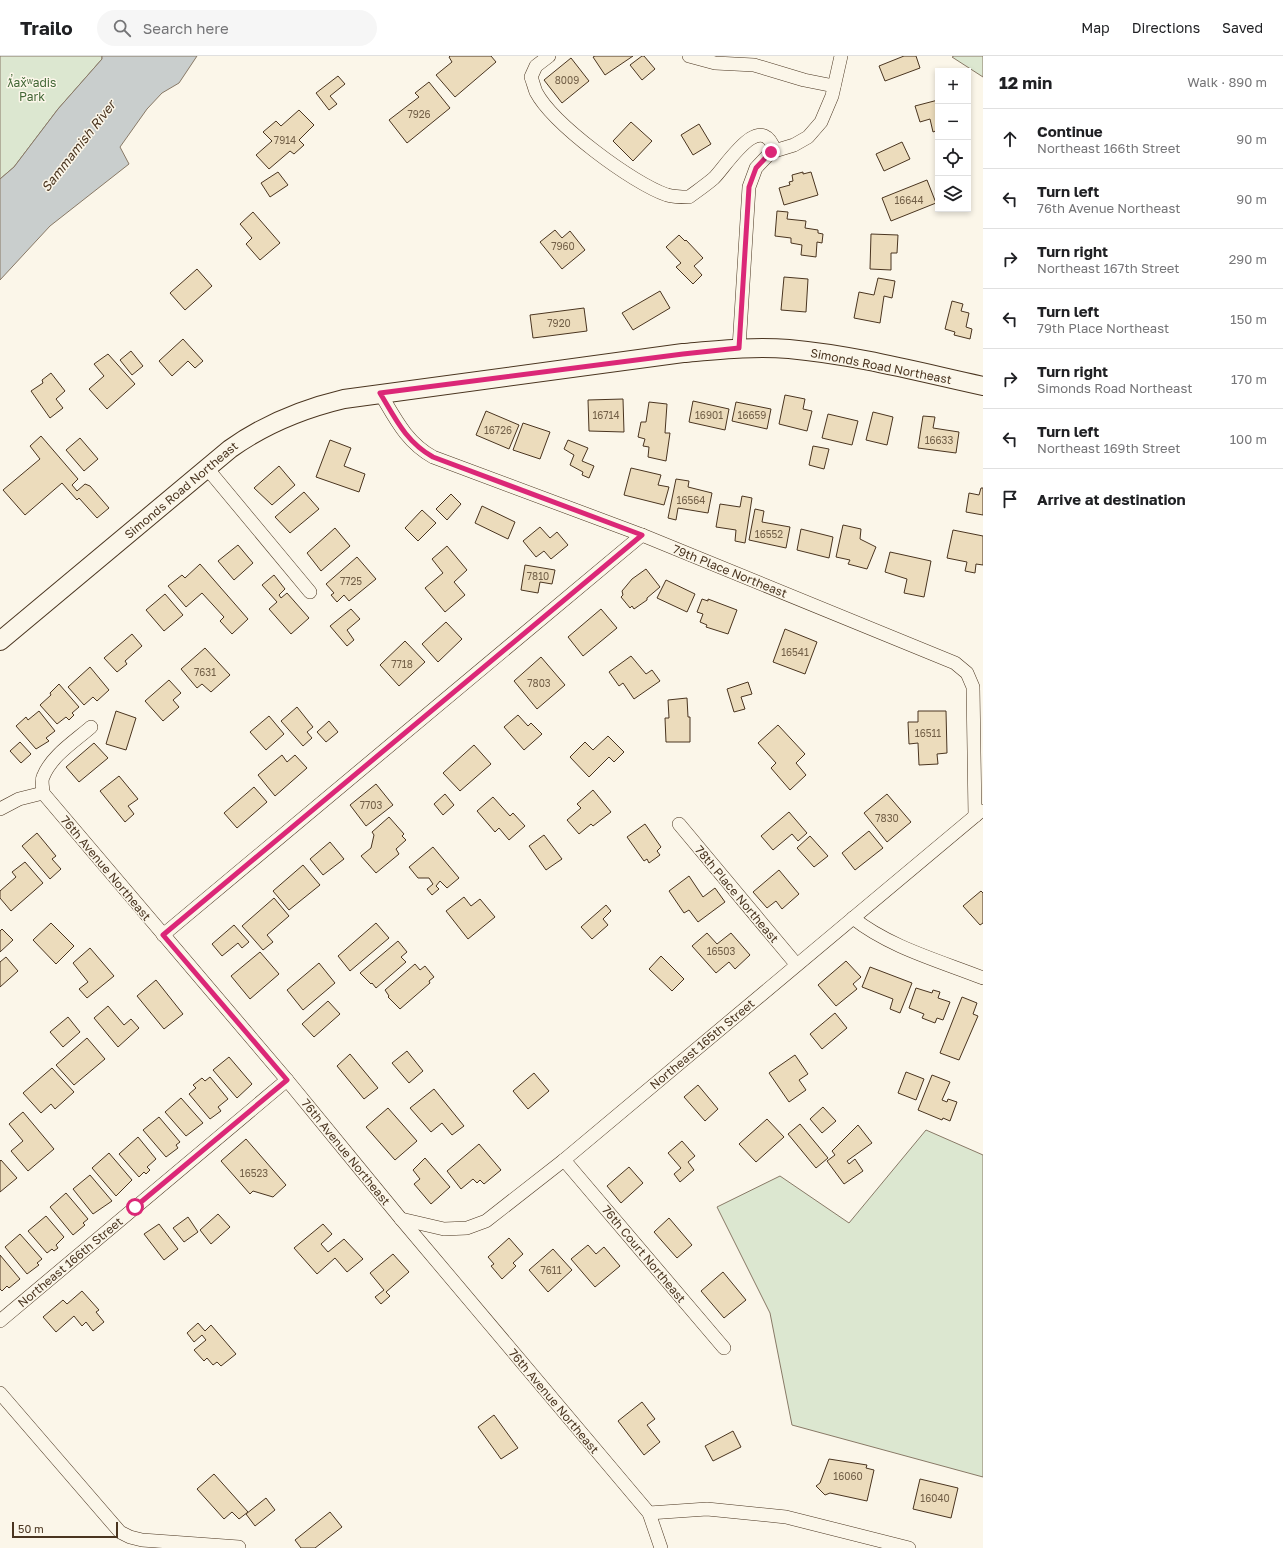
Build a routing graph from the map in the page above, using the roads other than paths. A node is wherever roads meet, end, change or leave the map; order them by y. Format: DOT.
graph roads {
  1 [pos="549,56"];
  2 [pos="689,56"];
  3 [pos="841,56"];
  4 [pos="834,86"];
  5 [pos="775,151"];
  6 [pos="739,348"];
  7 [pos="983,386"];
  8 [pos="380,393"];
  9 [pos="206,467"];
  10 [pos="642,535"];
  11 [pos="310,592"];
  12 [pos="0,641"];
  13 [pos="91,727"];
  14 [pos="43,793"];
  15 [pos="0,809"];
  16 [pos="979,812"];
  17 [pos="679,824"];
  18 [pos="853,918"];
  19 [pos="163,935"];
  20 [pos="796,964"];
  21 [pos="983,978"];
  22 [pos="287,1080"];
  23 [pos="564,1160"];
  24 [pos="401,1219"];
  25 [pos="0,1321"];
  26 [pos="724,1348"];
  27 [pos="0,1393"];
  28 [pos="649,1513"];
  29 [pos="239,1547"];
  30 [pos="662,1548"];
  31 [pos="909,1548"];
  1 -- 5 [label="street"];
  2 -- 4 [label="street"];
  3 -- 4 [label="street"];
  4 -- 5 [label="street"];
  5 -- 6 [label="street"];
  6 -- 7 [label="main road, Simonds Road Northeast"];
  6 -- 8 [label="main road, Simonds Road Northeast"];
  8 -- 9 [label="main road, Simonds Road Northeast"];
  8 -- 10 [label="street, 79th Place Northeast"];
  9 -- 11 [label="street"];
  9 -- 12 [label="main road, Simonds Road Northeast"];
  10 -- 16 [label="street, 79th Place Northeast"];
  10 -- 19 [label="street"];
  13 -- 14 [label="street"];
  14 -- 15 [label="street"];
  14 -- 19 [label="street, 76th Avenue Northeast"];
  16 -- 18 [label="street, Northeast 165th Street"];
  17 -- 20 [label="street, 78th Place Northeast"];
  18 -- 20 [label="street, Northeast 165th Street"];
  18 -- 21 [label="street"];
  19 -- 22 [label="street, 76th Avenue Northeast"];
  20 -- 23 [label="street, Northeast 165th Street"];
  22 -- 24 [label="street, 76th Avenue Northeast"];
  22 -- 25 [label="street, Northeast 166th Street"];
  23 -- 24 [label="street, Northeast 165th Street"];
  23 -- 26 [label="street, 76th Court Northeast"];
  24 -- 28 [label="street, 76th Avenue Northeast"];
  27 -- 29 [label="street"];
  28 -- 30 [label="street, 76th Avenue Northeast"];
  28 -- 31 [label="street"];
}
